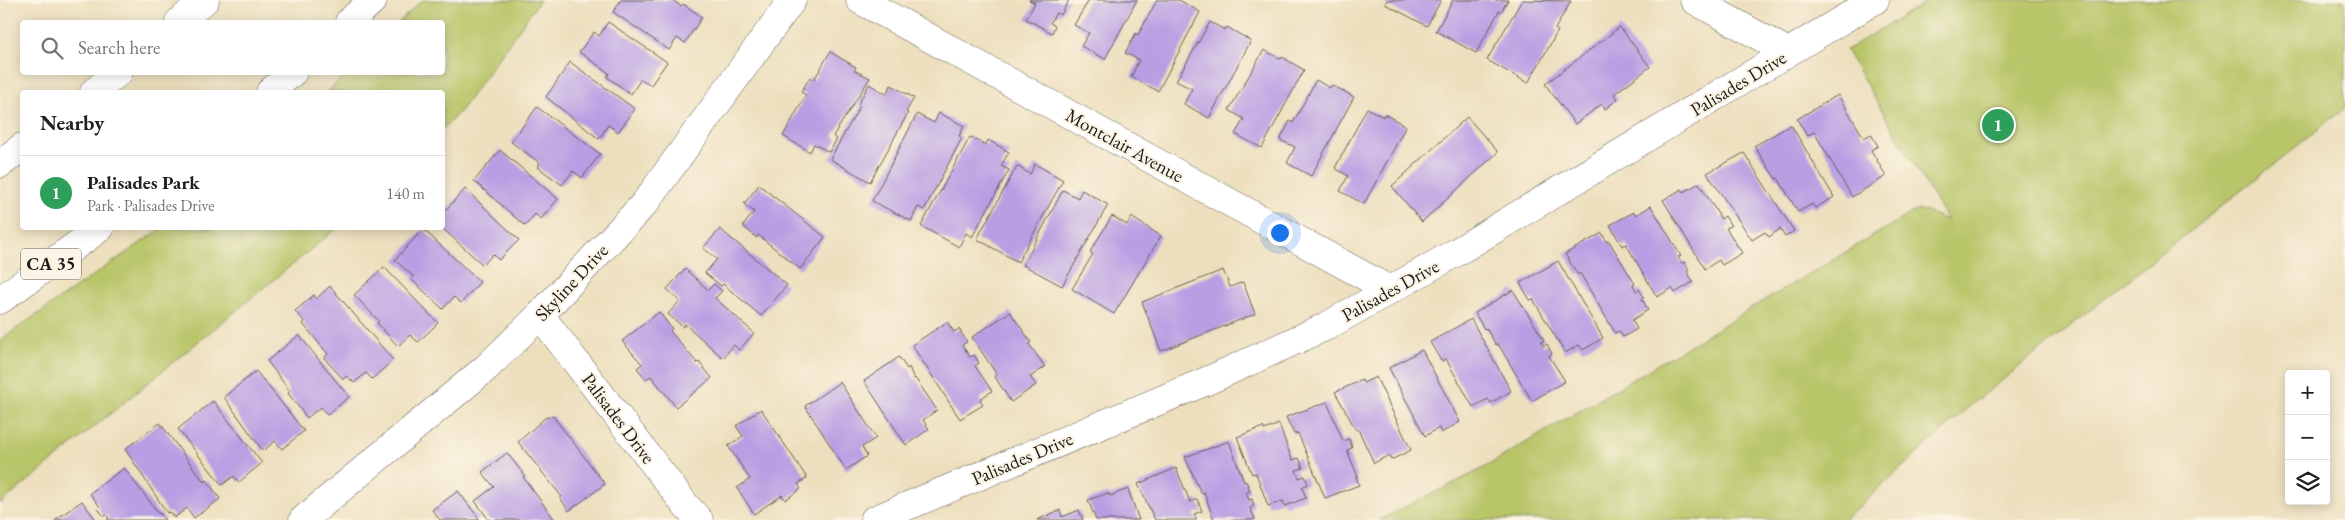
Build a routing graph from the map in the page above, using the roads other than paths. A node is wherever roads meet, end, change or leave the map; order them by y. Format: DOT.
graph roads {
  1 [pos="205,0"];
  2 [pos="373,0"];
  3 [pos="792,0"];
  4 [pos="860,0"];
  5 [pos="1694,0"];
  6 [pos="1875,0"];
  7 [pos="181,20"];
  8 [pos="351,20"];
  9 [pos="1788,52"];
  10 [pos="115,75"];
  11 [pos="290,75"];
  12 [pos="96,90"];
  13 [pos="272,90"];
  14 [pos="20,149"];
  15 [pos="0,164"];
  16 [pos="97,230"];
  17 [pos="1390,290"];
  18 [pos="0,300"];
  19 [pos="540,315"];
  20 [pos="303,520"];
  21 [pos="699,520"];
  22 [pos="874,520"];
  1 -- 7 [label="street"];
  2 -- 8 [label="street"];
  3 -- 19 [label="street, Skyline Drive"];
  4 -- 17 [label="street, Montclair Avenue"];
  5 -- 9 [label="street"];
  6 -- 9 [label="street, Palisades Drive"];
  9 -- 17 [label="street, Palisades Drive"];
  10 -- 12 [label="street"];
  11 -- 13 [label="street"];
  14 -- 15 [label="street"];
  16 -- 18 [label="street, CA 35"];
  17 -- 22 [label="street, Palisades Drive"];
  19 -- 20 [label="street, Skyline Drive"];
  19 -- 21 [label="street, Palisades Drive"];
}
